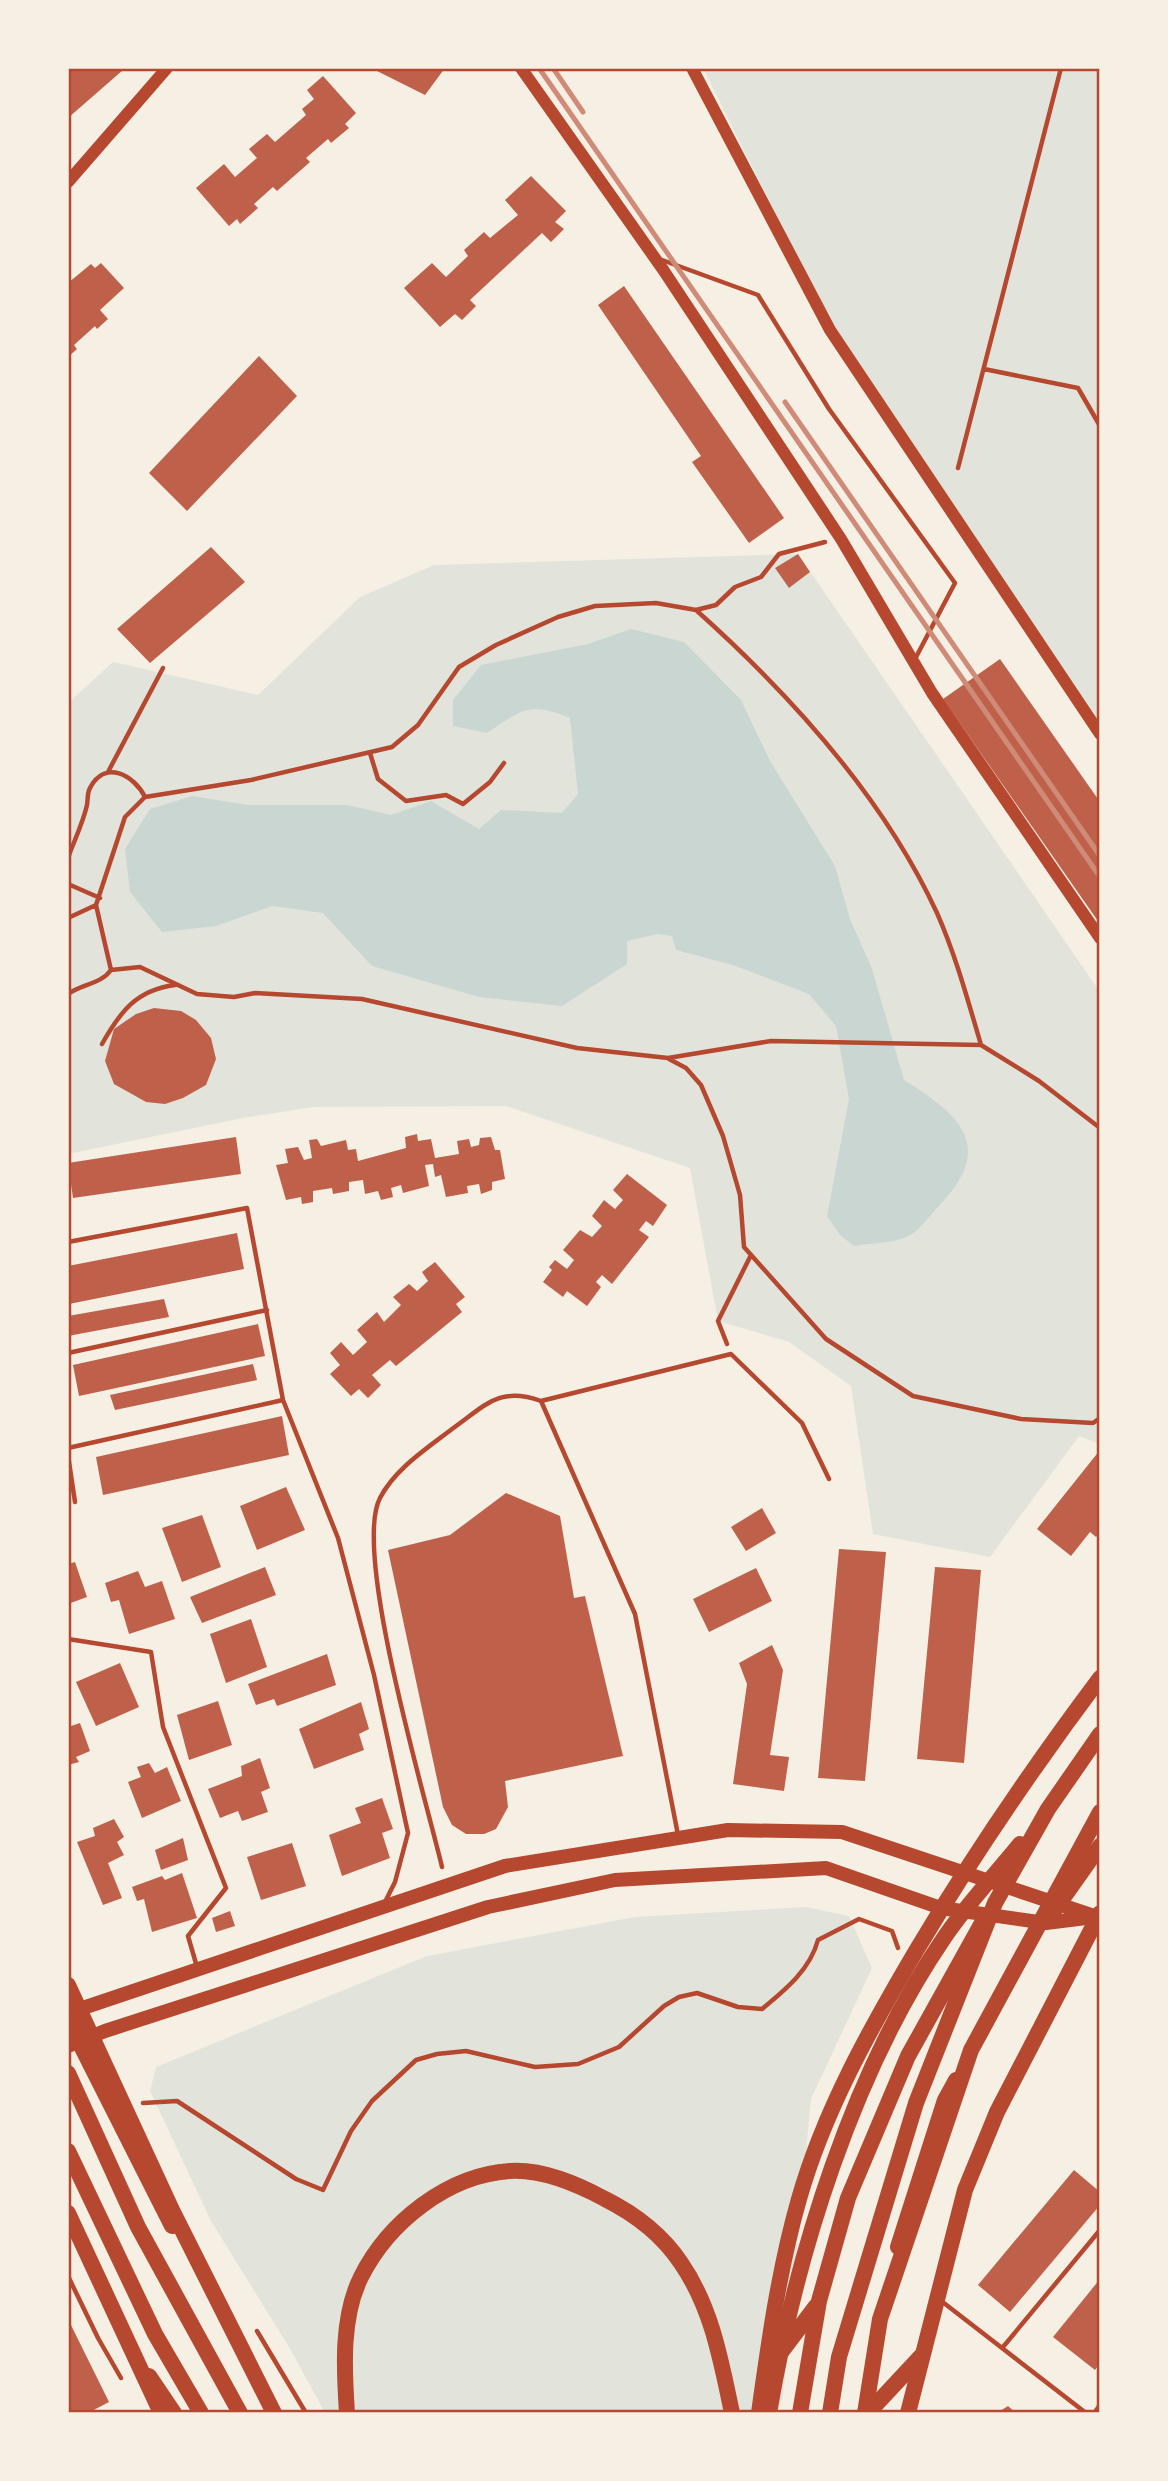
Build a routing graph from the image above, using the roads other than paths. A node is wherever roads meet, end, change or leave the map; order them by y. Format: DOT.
graph roads {
  1 [pos="167,68"];
  2 [pos="521,68"];
  3 [pos="692,68"];
  4 [pos="68,182"];
  5 [pos="654,257"];
  6 [pos="914,662"];
  7 [pos="1100,734"];
  8 [pos="1100,938"];
  9 [pos="68,1242"];
  10 [pos="267,1310"];
  11 [pos="68,1353"];
  12 [pos="283,1400"];
  13 [pos="541,1401"];
  14 [pos="68,1448"];
  15 [pos="68,1455"];
  16 [pos="829,1479"];
  17 [pos="75,1502"];
  18 [pos="68,1639"];
  19 [pos="1100,1678"];
  20 [pos="1100,1736"];
  21 [pos="1048,1809"];
  22 [pos="1100,1812"];
  23 [pos="678,1837"];
  24 [pos="1100,1846"];
  25 [pos="443,1867"];
  26 [pos="965,1871"];
  27 [pos="1004,1885"];
  28 [pos="1059,1904"];
  29 [pos="382,1908"];
  30 [pos="942,1908"];
  31 [pos="986,1914"];
  32 [pos="1098,1915"];
  33 [pos="1046,1923"];
  34 [pos="198,1970"];
  35 [pos="68,1985"];
  36 [pos="68,2013"];
  37 [pos="68,2020"];
  38 [pos="73,2044"];
  39 [pos="68,2073"];
  40 [pos="68,2151"];
  41 [pos="68,2213"];
  42 [pos="68,2218"];
  43 [pos="1100,2230"];
  44 [pos="939,2300"];
  45 [pos="819,2301"];
  46 [pos="1003,2347"];
  47 [pos="925,2353"];
  48 [pos="764,2376"];
  49 [pos="1100,2405"];
  50 [pos="865,2411"];
  51 [pos="162,2413"];
  52 [pos="174,2413"];
  53 [pos="201,2413"];
  54 [pos="240,2413"];
  55 [pos="273,2413"];
  56 [pos="347,2413"];
  57 [pos="732,2413"];
  58 [pos="759,2413"];
  59 [pos="769,2413"];
  60 [pos="800,2413"];
  61 [pos="830,2413"];
  62 [pos="908,2413"];
  63 [pos="1086,2413"];
  64 [pos="1094,2413"];
  1 -- 4 [label="street"];
  2 -- 5 [label="street"];
  3 -- 7 [label="street"];
  5 -- 6 [label="street"];
  5 -- 6 [label="lane"];
  6 -- 8 [label="street"];
  9 -- 10 [label="lane"];
  10 -- 11 [label="lane"];
  10 -- 12 [label="lane"];
  12 -- 14 [label="lane"];
  12 -- 29 [label="lane"];
  13 -- 16 [label="lane"];
  13 -- 23 [label="lane"];
  13 -- 25 [label="lane"];
  15 -- 17 [label="lane"];
  18 -- 34 [label="lane"];
  19 -- 26 [label="main road"];
  20 -- 21 [label="main road"];
  20 -- 27 [label="main road"];
  21 -- 59 [label="main road"];
  21 -- 61 [label="main road"];
  22 -- 50 [label="main road"];
  23 -- 26 [label="main road"];
  23 -- 29 [label="main road"];
  24 -- 28 [label="main road"];
  26 -- 27 [label="main road"];
  26 -- 30 [label="main road"];
  27 -- 28 [label="main road"];
  27 -- 31 [label="main road"];
  28 -- 32 [label="main road"];
  28 -- 33 [label="main road"];
  29 -- 34 [label="main road"];
  30 -- 31 [label="main road"];
  30 -- 38 [label="main road"];
  30 -- 48 [label="main road"];
  31 -- 33 [label="main road"];
  31 -- 45 [label="main road"];
  32 -- 33 [label="main road"];
  32 -- 44 [label="main road"];
  33 -- 50 [label="main road"];
  34 -- 36 [label="main road"];
  35 -- 55 [label="main road"];
  37 -- 38 [label="main road"];
  38 -- 55 [label="main road"];
  39 -- 54 [label="main road"];
  40 -- 53 [label="main road"];
  41 -- 51 [label="main road"];
  42 -- 52 [label="main road"];
  43 -- 46 [label="lane"];
  44 -- 46 [label="lane"];
  44 -- 47 [label="main road"];
  45 -- 48 [label="main road"];
  45 -- 60 [label="main road"];
  46 -- 63 [label="lane"];
  47 -- 50 [label="main road"];
  47 -- 62 [label="main road"];
  48 -- 58 [label="main road"];
  49 -- 64 [label="lane"];
  56 -- 57 [label="main road"];
}
